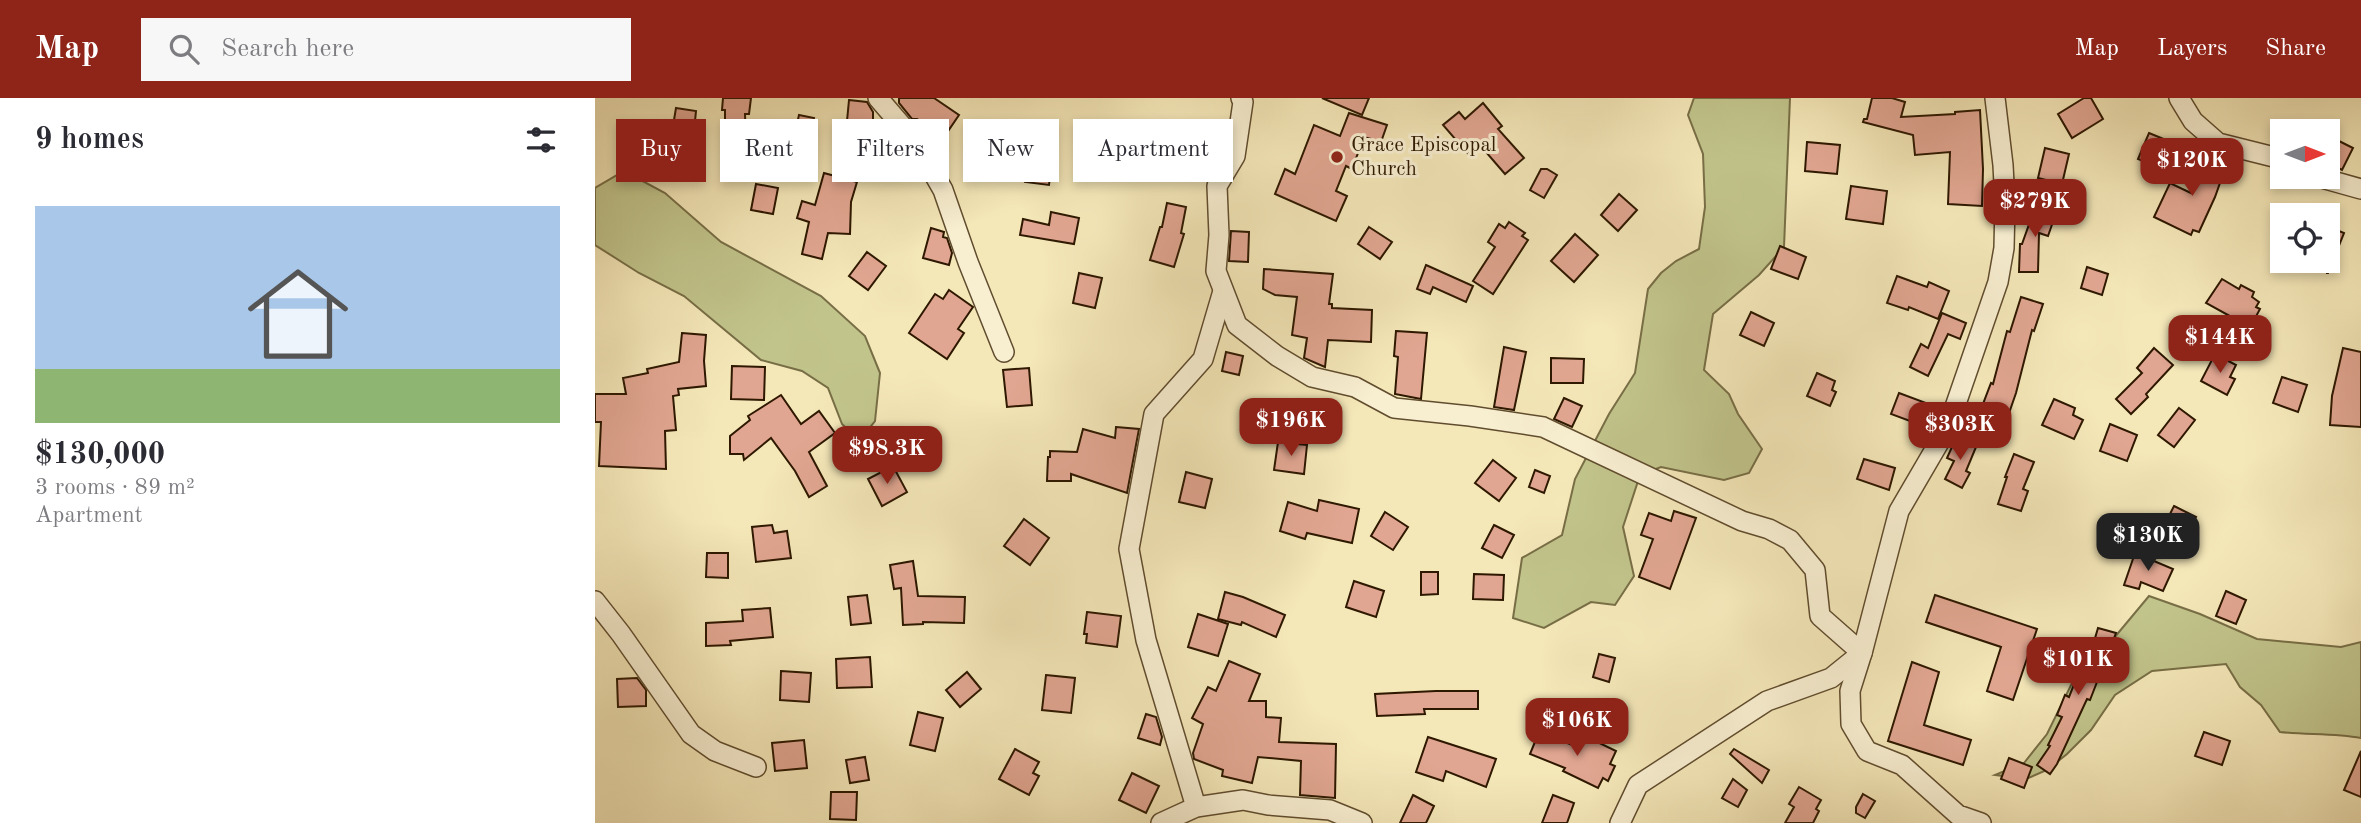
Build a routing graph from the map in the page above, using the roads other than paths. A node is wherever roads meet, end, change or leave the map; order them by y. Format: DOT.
graph roads {
  1 [pos="878,98"];
  2 [pos="1241,98"];
  3 [pos="1995,98"];
  4 [pos="2179,98"];
  5 [pos="2270,156"];
  6 [pos="2340,183"];
  7 [pos="2361,189"];
  8 [pos="1223,291"];
  9 [pos="1004,352"];
  10 [pos="595,601"];
  11 [pos="1862,653"];
  12 [pos="757,766"];
  13 [pos="1196,807"];
  14 [pos="1161,823"];
  15 [pos="1362,823"];
  16 [pos="1620,823"];
  17 [pos="1981,823"];
  1 -- 9 [label="street"];
  2 -- 8 [label="street"];
  3 -- 11 [label="street"];
  4 -- 5 [label="street"];
  6 -- 7 [label="street"];
  8 -- 11 [label="street"];
  8 -- 13 [label="street"];
  10 -- 12 [label="street"];
  11 -- 16 [label="street"];
  11 -- 17 [label="street"];
  13 -- 14 [label="street"];
  13 -- 15 [label="street"];
}
